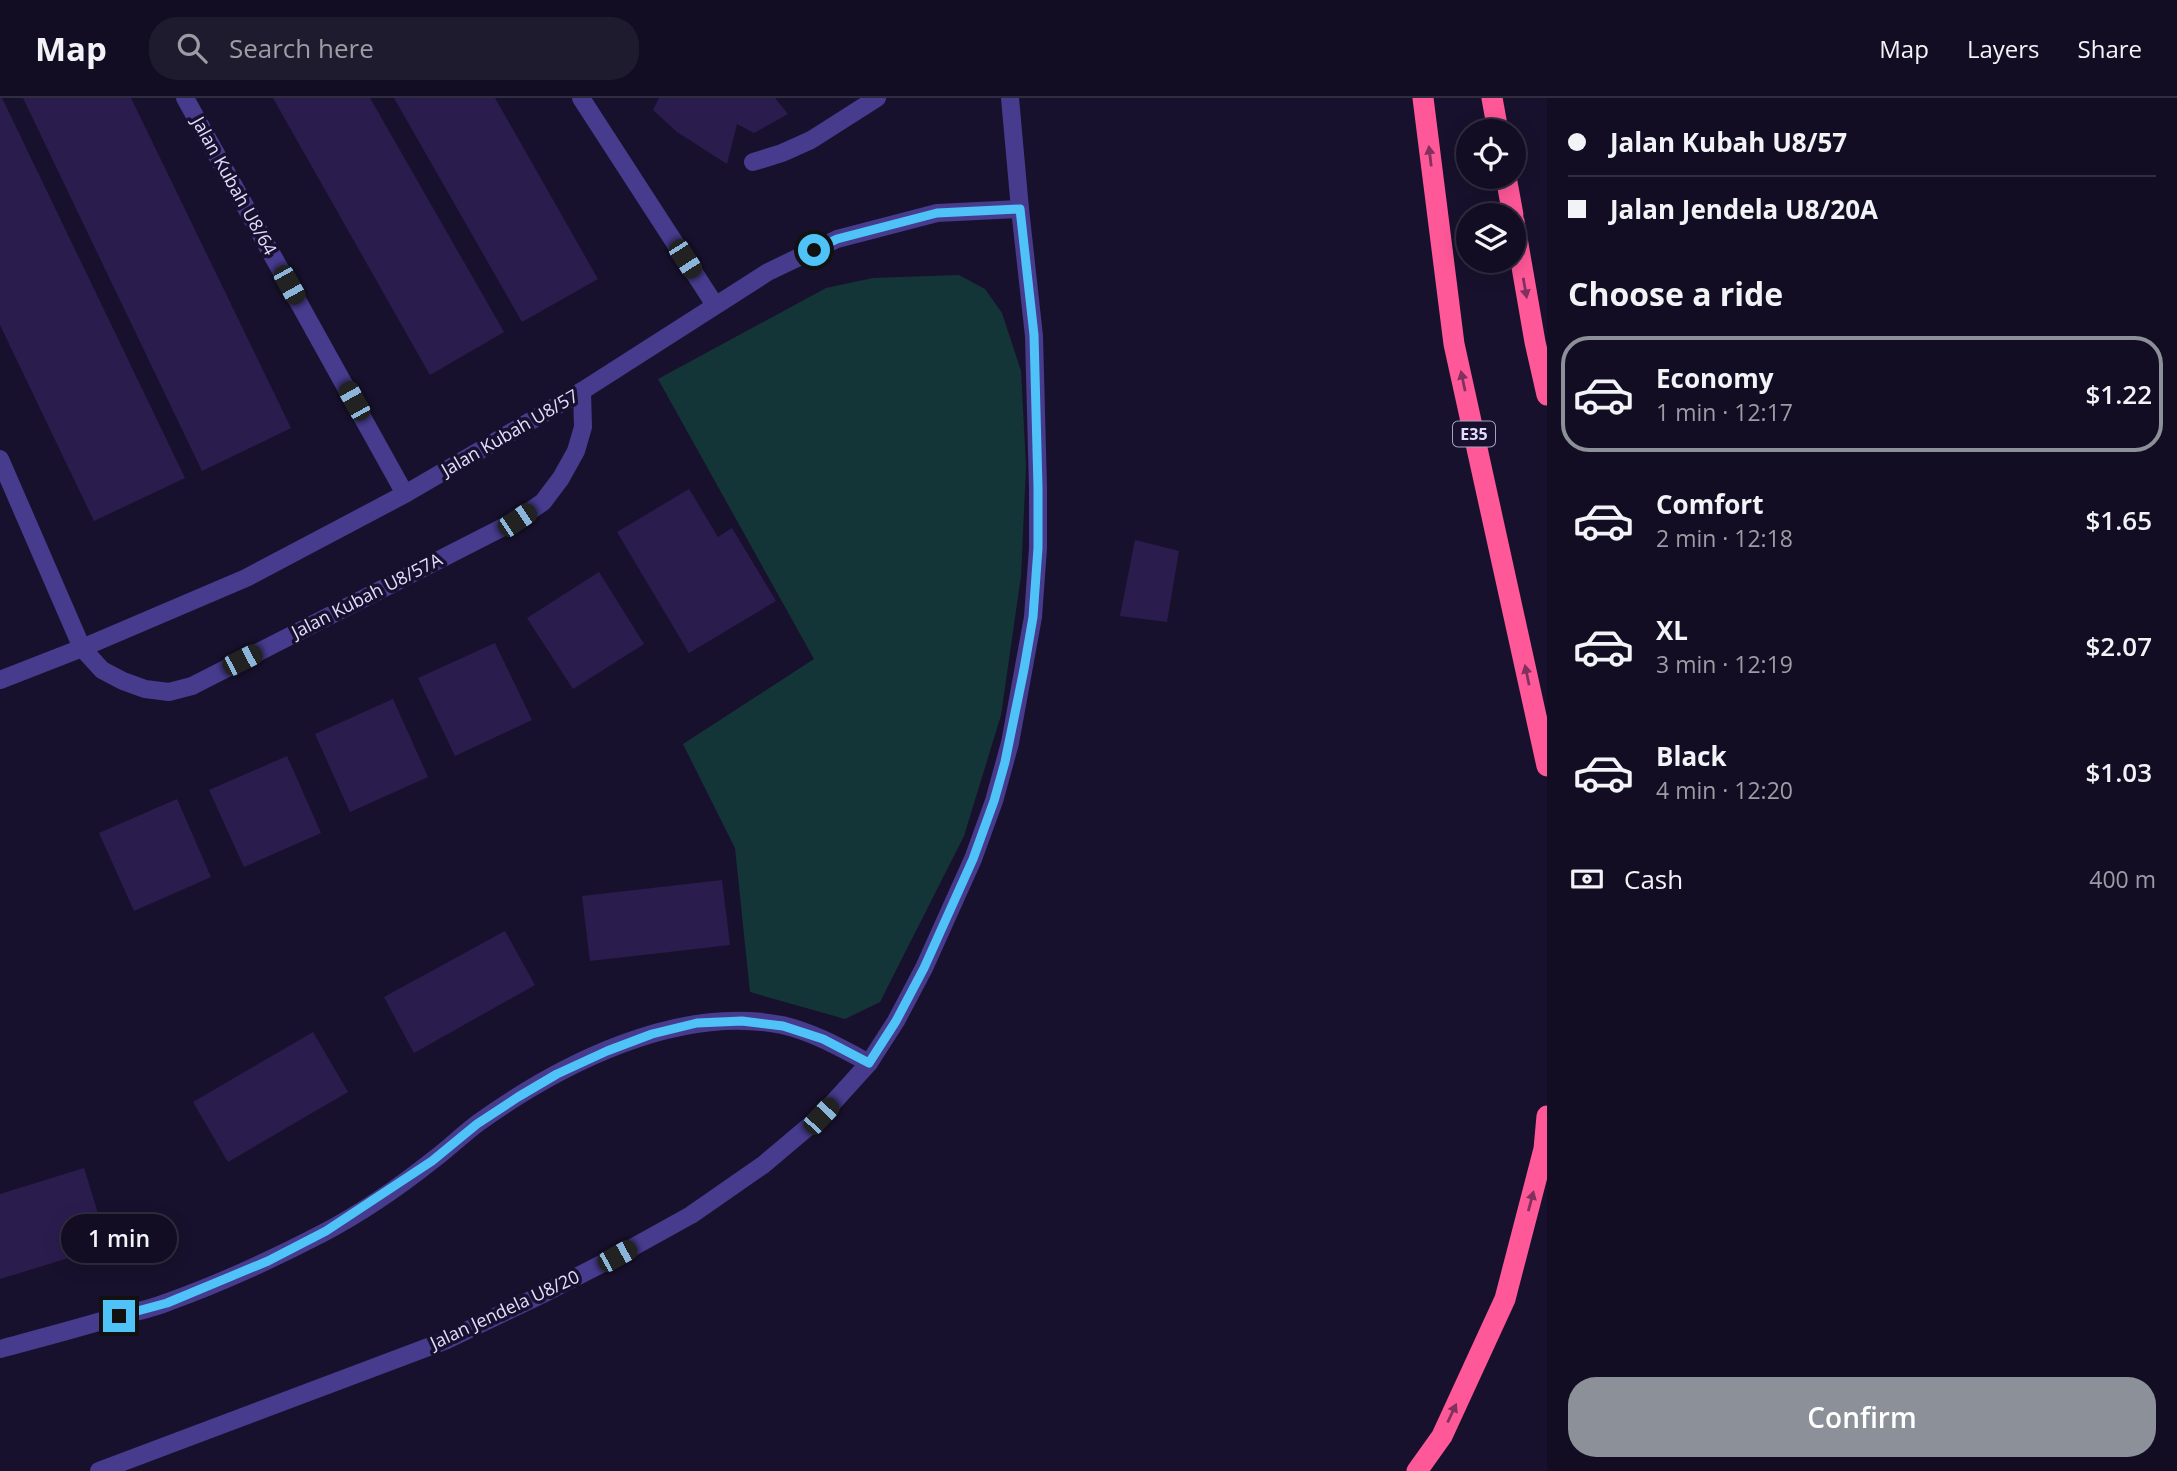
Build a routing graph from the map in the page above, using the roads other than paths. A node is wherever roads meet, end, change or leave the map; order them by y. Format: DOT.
graph roads {
  1 [pos="185,98"];
  2 [pos="581,98"];
  3 [pos="877,98"];
  4 [pos="1010,98"];
  5 [pos="1423,98"];
  6 [pos="1492,98"];
  7 [pos="1496,119"];
  8 [pos="753,162"];
  9 [pos="1020,209"];
  10 [pos="1523,273"];
  11 [pos="715,305"];
  12 [pos="582,391"];
  13 [pos="1547,395"];
  14 [pos="0,459"];
  15 [pos="405,494"];
  16 [pos="82,648"];
  17 [pos="0,680"];
  18 [pos="1547,766"];
  19 [pos="869,1063"];
  20 [pos="1547,1116"];
  21 [pos="0,1349"];
  22 [pos="99,1471"];
  23 [pos="1417,1471"];
  1 -- 15 [label="street, Jalan Kubah U8/64"];
  2 -- 11 [label="street"];
  3 -- 8 [label="street"];
  4 -- 9 [label="street, Jalan Jendela U8/20"];
  18 -- 5 [label="highway, E35, one-way"];
  6 -- 7 [label="highway"];
  9 -- 11 [label="street, Jalan Kubah U8/57"];
  9 -- 19 [label="street, Jalan Jendela U8/20"];
  10 -- 13 [label="highway, one-way"];
  11 -- 12 [label="street, Jalan Kubah U8/57"];
  12 -- 15 [label="street, Jalan Kubah U8/57"];
  12 -- 16 [label="street, Jalan Kubah U8/57A"];
  14 -- 16 [label="street"];
  15 -- 16 [label="street, Jalan Kubah U8/57"];
  16 -- 17 [label="street, Jalan Kubah U8/57"];
  19 -- 21 [label="street"];
  19 -- 22 [label="street, Jalan Jendela U8/20"];
  23 -- 20 [label="highway, one-way"];
}
